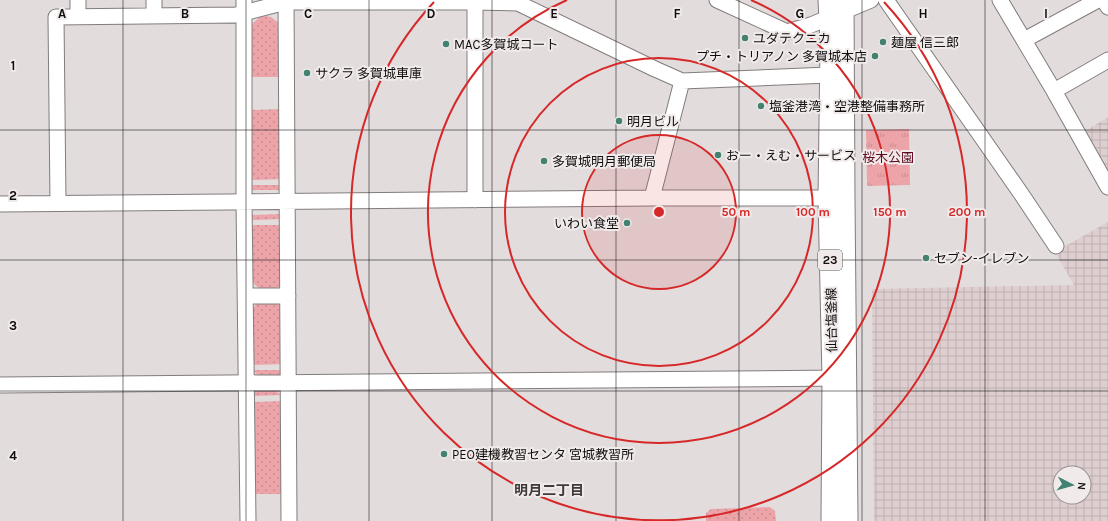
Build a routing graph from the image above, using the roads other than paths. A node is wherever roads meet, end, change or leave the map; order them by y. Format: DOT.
graph roads {
  1 [pos="78,0"];
  2 [pos="154,0"];
  3 [pos="717,0"];
  4 [pos="872,0"];
  5 [pos="886,0"];
  6 [pos="1000,0"];
  7 [pos="1098,0"];
  8 [pos="1104,0"];
  9 [pos="286,1"];
  10 [pos="414,1"];
  11 [pos="475,1"];
  12 [pos="732,4"];
  13 [pos="244,7"];
  14 [pos="836,7"];
  15 [pos="1108,7"];
  16 [pos="154,15"];
  17 [pos="78,16"];
  18 [pos="1024,40"];
  19 [pos="1108,60"];
  20 [pos="830,75"];
  21 [pos="682,81"];
  22 [pos="1054,91"];
  23 [pos="1108,187"];
  24 [pos="652,198"];
  25 [pos="837,198"];
  26 [pos="475,200"];
  27 [pos="244,202"];
  28 [pos="287,202"];
  29 [pos="58,203"];
  30 [pos="0,204"];
  31 [pos="1056,246"];
  32 [pos="246,296"];
  33 [pos="288,296"];
  34 [pos="840,378"];
  35 [pos="247,382"];
  36 [pos="289,382"];
  37 [pos="0,385"];
  38 [pos="248,521"];
  39 [pos="289,521"];
  40 [pos="831,521"];
  41 [pos="848,521"];
  1 -- 17 [label="street"];
  2 -- 16 [label="street"];
  3 -- 12 [label="street"];
  4 -- 14 [label="street"];
  5 -- 31 [label="street"];
  6 -- 18 [label="street"];
  7 -- 18 [label="street"];
  8 -- 15 [label="street"];
  9 -- 10 [label="street"];
  9 -- 13 [label="street"];
  9 -- 28 [label="street"];
  10 -- 11 [label="street"];
  11 -- 21 [label="street"];
  11 -- 26 [label="street"];
  12 -- 14 [label="street"];
  13 -- 16 [label="street"];
  13 -- 27 [label="street"];
  14 -- 20 [label="main road, 仙台塩釜線 / 23"];
  14 -- 25 [label="main road, 仙台塩釜線 / 23"];
  16 -- 17 [label="street"];
  17 -- 29 [label="street"];
  18 -- 22 [label="street"];
  19 -- 22 [label="street"];
  20 -- 21 [label="street"];
  20 -- 25 [label="main road, 仙台塩釜線 / 23"];
  21 -- 24 [label="street"];
  22 -- 23 [label="street"];
  24 -- 25 [label="street"];
  24 -- 26 [label="street"];
  25 -- 34 [label="main road, 仙台塩釜線 / 23"];
  26 -- 28 [label="street"];
  27 -- 28 [label="street"];
  27 -- 29 [label="street"];
  27 -- 32 [label="street"];
  28 -- 33 [label="street"];
  29 -- 30 [label="street"];
  32 -- 33 [label="street"];
  32 -- 35 [label="street"];
  33 -- 36 [label="street"];
  34 -- 36 [label="street"];
  34 -- 40 [label="main road, 仙台塩釜線 / 23"];
  34 -- 41 [label="main road, 仙台塩釜線 / 23"];
  35 -- 36 [label="street"];
  35 -- 37 [label="street"];
  35 -- 38 [label="street"];
  36 -- 39 [label="street"];
}
